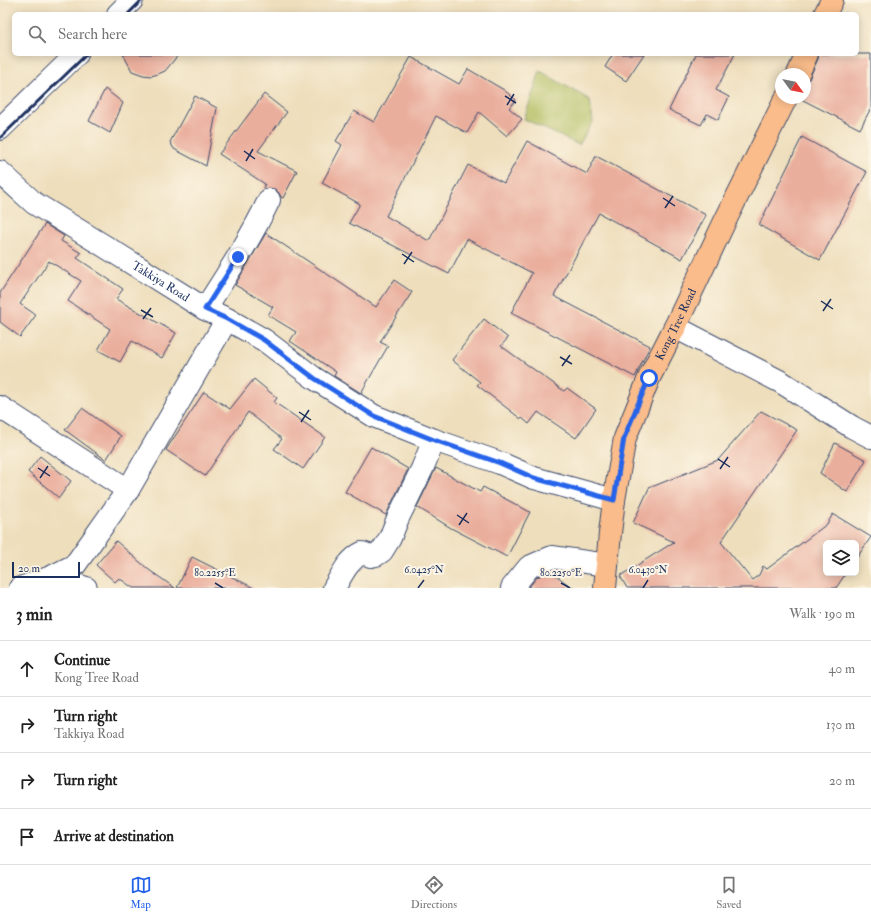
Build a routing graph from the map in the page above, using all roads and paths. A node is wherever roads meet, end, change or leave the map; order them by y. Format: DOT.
graph roads {
  1 [pos="132,0"];
  2 [pos="832,0"];
  3 [pos="120,12"];
  4 [pos="826,12"];
  5 [pos="75,56"];
  6 [pos="806,56"];
  7 [pos="801,68"];
  8 [pos="783,104"];
  9 [pos="0,129"];
  10 [pos="0,172"];
  11 [pos="269,200"];
  12 [pos="205,309"];
  13 [pos="227,319"];
  14 [pos="675,327"];
  15 [pos="0,407"];
  16 [pos="871,437"];
  17 [pos="434,440"];
  18 [pos="128,490"];
  19 [pos="614,500"];
  20 [pos="607,565"];
  21 [pos="51,577"];
  22 [pos="20,588"];
  23 [pos="86,588"];
  24 [pos="334,588"];
  25 [pos="512,588"];
  26 [pos="605,588"];
  1 -- 3 [label="street"];
  2 -- 4 [label="main road"];
  5 -- 9 [label="street"];
  6 -- 7 [label="main road"];
  8 -- 14 [label="main road, Kong Tree Road"];
  10 -- 12 [label="street, Takkiya Road"];
  11 -- 12 [label="street"];
  12 -- 13 [label="street, Takkiya Road"];
  13 -- 17 [label="street, Takkiya Road"];
  13 -- 18 [label="street"];
  14 -- 16 [label="street"];
  14 -- 19 [label="main road, Kong Tree Road"];
  15 -- 18 [label="street"];
  17 -- 19 [label="street, Takkiya Road"];
  17 -- 24 [label="street"];
  18 -- 21 [label="street"];
  19 -- 20 [label="main road, Kong Tree Road"];
  20 -- 25 [label="street"];
  20 -- 26 [label="main road, Kong Tree Road"];
  21 -- 22 [label="street"];
  21 -- 23 [label="street"];
}
